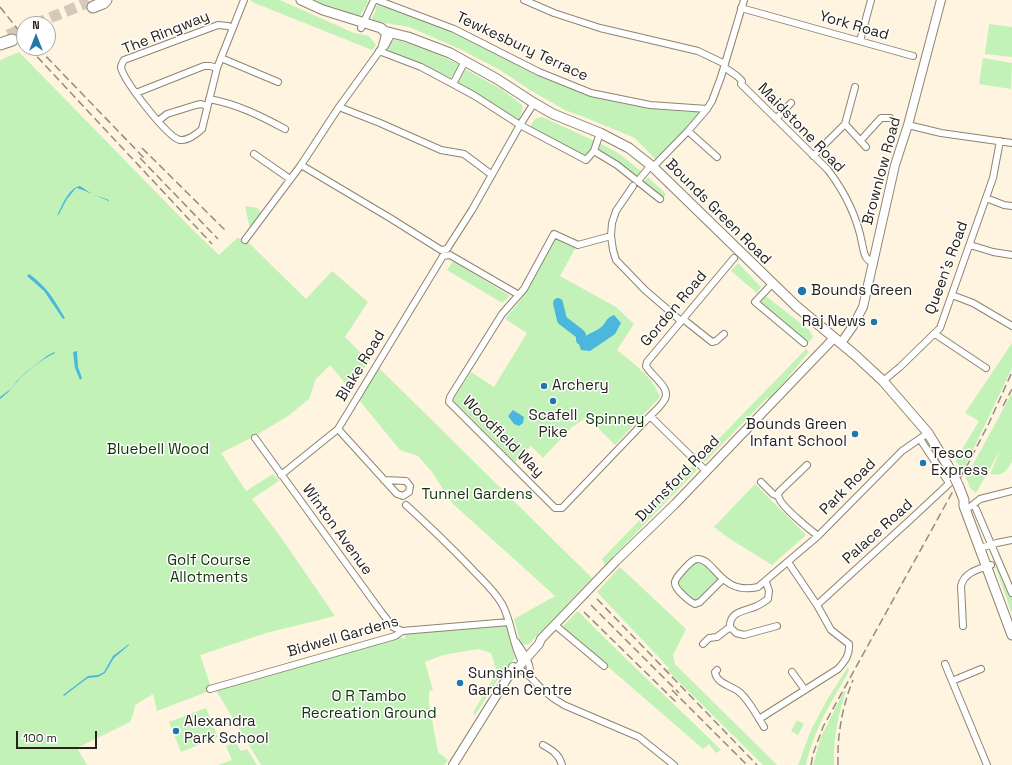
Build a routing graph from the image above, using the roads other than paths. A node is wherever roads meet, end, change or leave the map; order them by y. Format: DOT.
graph roads {
  1 [pos="106,0"];
  2 [pos="244,0"];
  3 [pos="301,0"];
  4 [pos="374,0"];
  5 [pos="377,0"];
  6 [pos="524,0"];
  7 [pos="744,0"];
  8 [pos="871,0"];
  9 [pos="941,0"];
  10 [pos="92,3"];
  11 [pos="741,8"];
  12 [pos="362,26"];
  13 [pos="233,28"];
  14 [pos="387,32"];
  15 [pos="7,38"];
  16 [pos="860,41"];
  17 [pos="0,44"];
  18 [pos="380,50"];
  19 [pos="913,56"];
  20 [pos="221,58"];
  21 [pos="465,61"];
  22 [pos="724,65"];
  23 [pos="217,68"];
  24 [pos="278,82"];
  25 [pos="453,84"];
  26 [pos="855,88"];
  27 [pos="136,93"];
  28 [pos="209,99"];
  29 [pos="534,103"];
  30 [pos="791,103"];
  31 [pos="207,106"];
  32 [pos="339,107"];
  33 [pos="708,109"];
  34 [pos="776,118"];
  35 [pos="890,118"];
  36 [pos="158,121"];
  37 [pos="520,124"];
  38 [pos="845,124"];
  39 [pos="908,125"];
  40 [pos="286,129"];
  41 [pos="688,131"];
  42 [pos="600,133"];
  43 [pos="860,140"];
  44 [pos="1000,141"];
  45 [pos="1012,143"];
  46 [pos="866,147"];
  47 [pos="594,151"];
  48 [pos="254,154"];
  49 [pos="813,156"];
  50 [pos="717,157"];
  51 [pos="301,165"];
  52 [pos="652,166"];
  53 [pos="492,175"];
  54 [pos="290,179"];
  55 [pos="636,184"];
  56 [pos="986,198"];
  57 [pos="660,199"];
  58 [pos="1012,206"];
  59 [pos="611,236"];
  60 [pos="245,240"];
  61 [pos="970,245"];
  62 [pos="445,252"];
  63 [pos="1012,255"];
  64 [pos="734,258"];
  65 [pos="874,263"];
  66 [pos="772,284"];
  67 [pos="519,295"];
  68 [pos="952,295"];
  69 [pos="682,320"];
  70 [pos="1012,326"];
  71 [pos="724,334"];
  72 [pos="935,334"];
  73 [pos="838,341"];
  74 [pos="804,343"];
  75 [pos="986,368"];
  76 [pos="883,381"];
  77 [pos="650,416"];
  78 [pos="338,429"];
  79 [pos="928,433"];
  80 [pos="255,438"];
  81 [pos="920,438"];
  82 [pos="943,456"];
  83 [pos="934,461"];
  84 [pos="807,465"];
  85 [pos="706,471"];
  86 [pos="281,475"];
  87 [pos="952,479"];
  88 [pos="384,480"];
  89 [pos="761,482"];
  90 [pos="1012,491"];
  91 [pos="778,496"];
  92 [pos="968,503"];
  93 [pos="406,504"];
  94 [pos="818,536"];
  95 [pos="1012,540"];
  96 [pos="986,546"];
  97 [pos="788,562"];
  98 [pos="989,566"];
  99 [pos="723,579"];
  100 [pos="766,582"];
  101 [pos="1012,593"];
  102 [pos="817,605"];
  103 [pos="509,622"];
  104 [pos="555,625"];
  105 [pos="777,626"];
  106 [pos="963,626"];
  107 [pos="730,627"];
  108 [pos="1011,629"];
  109 [pos="402,631"];
  110 [pos="703,644"];
  111 [pos="520,662"];
  112 [pos="946,664"];
  113 [pos="604,666"];
  114 [pos="717,670"];
  115 [pos="981,670"];
  116 [pos="792,672"];
  117 [pos="530,675"];
  118 [pos="952,681"];
  119 [pos="210,689"];
  120 [pos="805,690"];
  121 [pos="760,719"];
  122 [pos="764,727"];
  123 [pos="542,745"];
  124 [pos="453,765"];
  125 [pos="562,765"];
  126 [pos="674,765"];
  127 [pos="987,765"];
  1 -- 10 [label="highway"];
  2 -- 13 [label="street, The Ringway"];
  3 -- 12 [label="main road, Bounds Green Road"];
  4 -- 12 [label="street"];
  5 -- 33 [label="street, Tewkesbury Terrace"];
  6 -- 22 [label="street"];
  7 -- 11 [label="street"];
  8 -- 16 [label="street"];
  9 -- 39 [label="main road, Brownlow Road"];
  11 -- 16 [label="street, York Road"];
  11 -- 22 [label="street"];
  12 -- 14 [label="main road, Bounds Green Road"];
  13 -- 20 [label="street, The Ringway"];
  13 -- 27 [label="street, The Ringway"];
  14 -- 18 [label="street"];
  14 -- 21 [label="main road, Bounds Green Road"];
  15 -- 17 [label="highway"];
  16 -- 19 [label="street, York Road"];
  18 -- 25 [label="street"];
  18 -- 32 [label="street"];
  20 -- 23 [label="street, The Ringway"];
  20 -- 24 [label="street"];
  21 -- 25 [label="street"];
  21 -- 29 [label="main road, Bounds Green Road"];
  22 -- 33 [label="street"];
  22 -- 34 [label="street, Maidstone Road"];
  23 -- 27 [label="street"];
  23 -- 28 [label="street, The Ringway"];
  25 -- 37 [label="street"];
  26 -- 38 [label="street"];
  27 -- 36 [label="street, The Ringway"];
  28 -- 31 [label="street, The Ringway"];
  28 -- 40 [label="street"];
  29 -- 37 [label="street, Blake Road"];
  29 -- 42 [label="main road, Bounds Green Road"];
  30 -- 34 [label="street"];
  31 -- 36 [label="street"];
  31 -- 36 [label="street, The Ringway"];
  32 -- 51 [label="street"];
  32 -- 53 [label="street"];
  33 -- 41 [label="street"];
  34 -- 49 [label="street, Maidstone Road"];
  35 -- 43 [label="street"];
  37 -- 47 [label="street"];
  37 -- 53 [label="street, Blake Road"];
  38 -- 43 [label="street"];
  38 -- 49 [label="street"];
  39 -- 44 [label="street"];
  39 -- 65 [label="main road, Brownlow Road"];
  41 -- 50 [label="street"];
  41 -- 52 [label="street"];
  42 -- 47 [label="street"];
  42 -- 52 [label="main road, Bounds Green Road"];
  43 -- 46 [label="street"];
  44 -- 45 [label="street"];
  44 -- 56 [label="street, Queen's Road"];
  47 -- 55 [label="street"];
  48 -- 54 [label="street"];
  49 -- 65 [label="street, Maidstone Road"];
  51 -- 54 [label="street"];
  51 -- 62 [label="street"];
  52 -- 55 [label="street"];
  52 -- 66 [label="main road, Bounds Green Road"];
  53 -- 62 [label="street, Blake Road"];
  54 -- 60 [label="street"];
  55 -- 57 [label="street"];
  55 -- 59 [label="street"];
  56 -- 58 [label="street"];
  56 -- 61 [label="street, Queen's Road"];
  59 -- 67 [label="street, Woodfield Way"];
  59 -- 69 [label="street"];
  61 -- 63 [label="street"];
  61 -- 68 [label="street, Queen's Road"];
  62 -- 67 [label="street"];
  62 -- 78 [label="street, Blake Road"];
  64 -- 69 [label="street, Gordon Road"];
  65 -- 73 [label="main road, Brownlow Road"];
  66 -- 73 [label="main road, Bounds Green Road"];
  66 -- 74 [label="street"];
  67 -- 77 [label="street, Woodfield Way"];
  68 -- 70 [label="street"];
  68 -- 72 [label="street, Queen's Road"];
  69 -- 71 [label="street"];
  69 -- 77 [label="street, Gordon Road"];
  72 -- 75 [label="street"];
  72 -- 76 [label="street, Queen's Road"];
  73 -- 76 [label="main road, Bounds Green Road"];
  73 -- 85 [label="main road, Durnsford Road"];
  76 -- 79 [label="main road, Bounds Green Road"];
  77 -- 85 [label="street"];
  78 -- 86 [label="street, Blake Road"];
  78 -- 88 [label="street"];
  79 -- 81 [label="street, Park Road"];
  79 -- 82 [label="main road, Bounds Green Road"];
  80 -- 86 [label="street, Winton Avenue"];
  81 -- 83 [label="street"];
  81 -- 94 [label="street, Park Road"];
  82 -- 83 [label="street"];
  82 -- 87 [label="main road, Bounds Green Road"];
  83 -- 87 [label="street"];
  84 -- 91 [label="street"];
  85 -- 104 [label="main road, Durnsford Road"];
  86 -- 109 [label="street, Winton Avenue"];
  87 -- 92 [label="main road, Bounds Green Road, bridge"];
  87 -- 102 [label="street, Palace Road"];
  89 -- 91 [label="street"];
  90 -- 92 [label="street"];
  91 -- 94 [label="street"];
  92 -- 96 [label="street"];
  92 -- 96 [label="main road, Bounds Green Road"];
  93 -- 103 [label="street"];
  94 -- 97 [label="street, Park Road"];
  95 -- 96 [label="street"];
  96 -- 98 [label="main road, Bounds Green Road"];
  96 -- 101 [label="street"];
  97 -- 100 [label="street, Park Road"];
  97 -- 102 [label="street"];
  98 -- 106 [label="street"];
  98 -- 108 [label="main road, Bounds Green Road"];
  99 -- 99 [label="street"];
  99 -- 100 [label="street"];
  100 -- 107 [label="street"];
  102 -- 120 [label="street"];
  103 -- 109 [label="street, Bidwell Gardens"];
  103 -- 111 [label="street"];
  104 -- 111 [label="main road, Durnsford Road"];
  104 -- 113 [label="street"];
  105 -- 107 [label="street"];
  107 -- 110 [label="street"];
  109 -- 119 [label="street, Bidwell Gardens"];
  111 -- 117 [label="street"];
  111 -- 117 [label="street"];
  111 -- 124 [label="main road, Durnsford Road"];
  112 -- 118 [label="street"];
  114 -- 121 [label="street"];
  115 -- 118 [label="street"];
  116 -- 120 [label="street"];
  117 -- 126 [label="street"];
  118 -- 127 [label="street"];
  120 -- 121 [label="street"];
  121 -- 122 [label="street"];
  123 -- 125 [label="street"];
}
